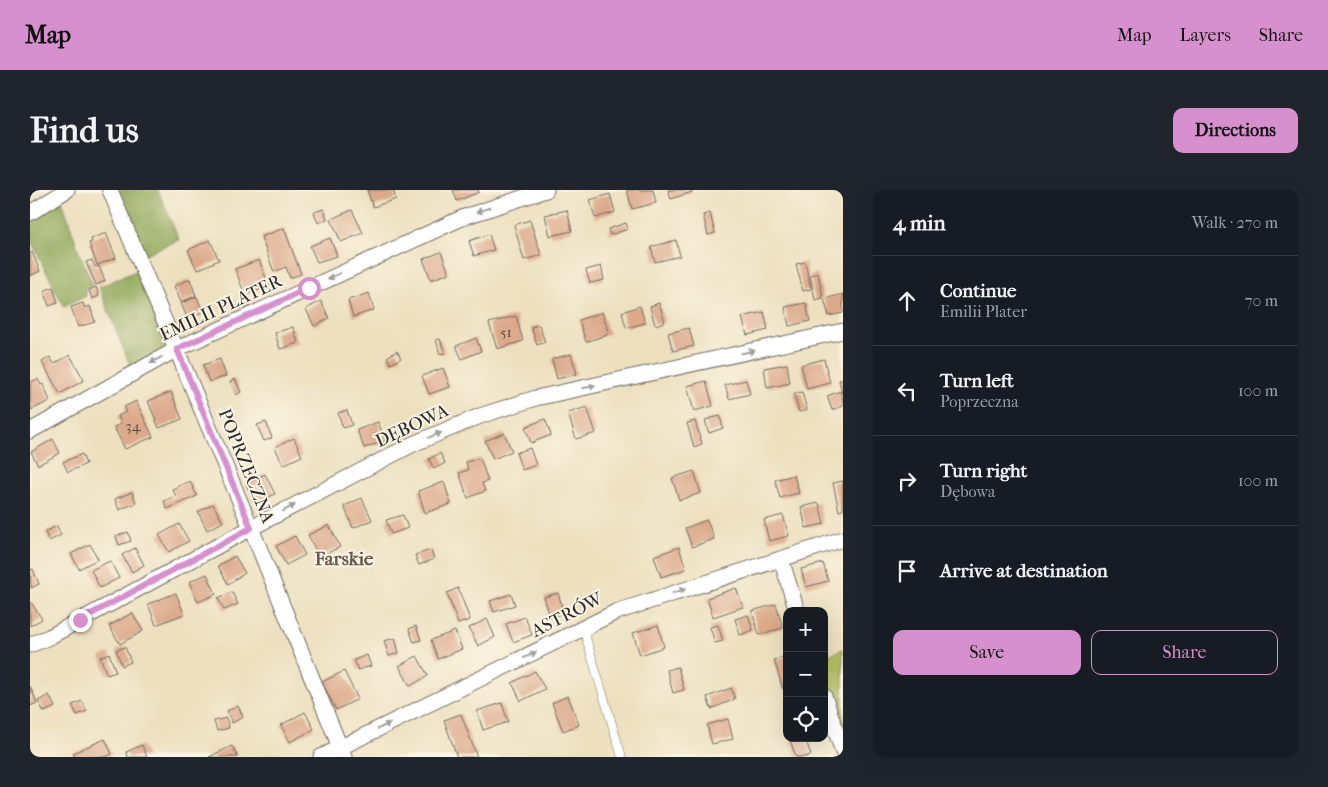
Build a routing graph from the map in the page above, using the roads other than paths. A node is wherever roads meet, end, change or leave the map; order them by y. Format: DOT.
graph roads {
  1 [pos="67,190"];
  2 [pos="110,190"];
  3 [pos="546,190"];
  4 [pos="30,213"];
  5 [pos="843,332"];
  6 [pos="177,349"];
  7 [pos="30,431"];
  8 [pos="251,528"];
  9 [pos="843,539"];
  10 [pos="781,559"];
  11 [pos="796,607"];
  12 [pos="583,628"];
  13 [pos="30,645"];
  14 [pos="824,697"];
  15 [pos="342,752"];
  16 [pos="843,752"];
  17 [pos="321,757"];
  18 [pos="622,757"];
  1 -- 4 [label="street"];
  2 -- 6 [label="street, POPRZECZNA"];
  3 -- 6 [label="street, EMILII PLATER, one-way"];
  8 -- 5 [label="street, DĘBOWA, one-way"];
  6 -- 7 [label="street, EMILII PLATER, one-way"];
  6 -- 8 [label="street, POPRZECZNA"];
  8 -- 13 [label="street, DĘBOWA"];
  8 -- 15 [label="street, POPRZECZNA"];
  9 -- 10 [label="street, ASTRÓW"];
  10 -- 11 [label="street"];
  12 -- 10 [label="street, ASTRÓW, one-way"];
  15 -- 12 [label="street, ASTRÓW, one-way"];
  12 -- 18 [label="lane"];
  14 -- 16 [label="street"];
  15 -- 17 [label="street, ASTRÓW"];
}
